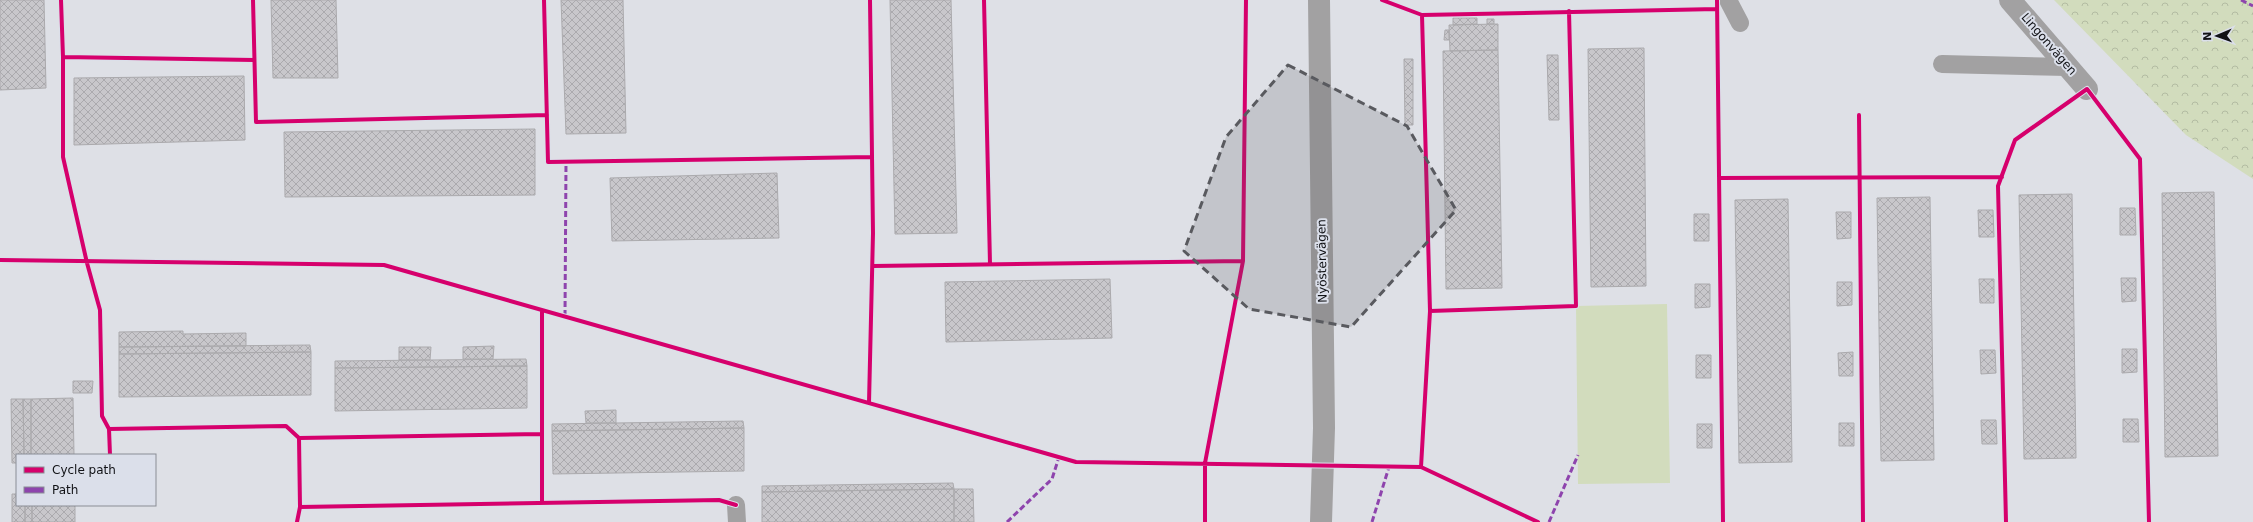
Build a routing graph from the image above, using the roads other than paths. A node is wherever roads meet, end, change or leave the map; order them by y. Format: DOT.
graph roads {
  1 [pos="1319,0"];
  2 [pos="1728,0"];
  3 [pos="2010,0"];
  4 [pos="1740,22"];
  5 [pos="1942,64"];
  6 [pos="2068,67"];
  7 [pos="2087,89"];
  8 [pos="1320,522"];
  1 -- 8 [label="street, Nyöstervägen"];
  2 -- 4 [label="lane"];
  3 -- 6 [label="street, Lingonvägen"];
  5 -- 6 [label="lane"];
  6 -- 7 [label="street, Lingonvägen"];
}
